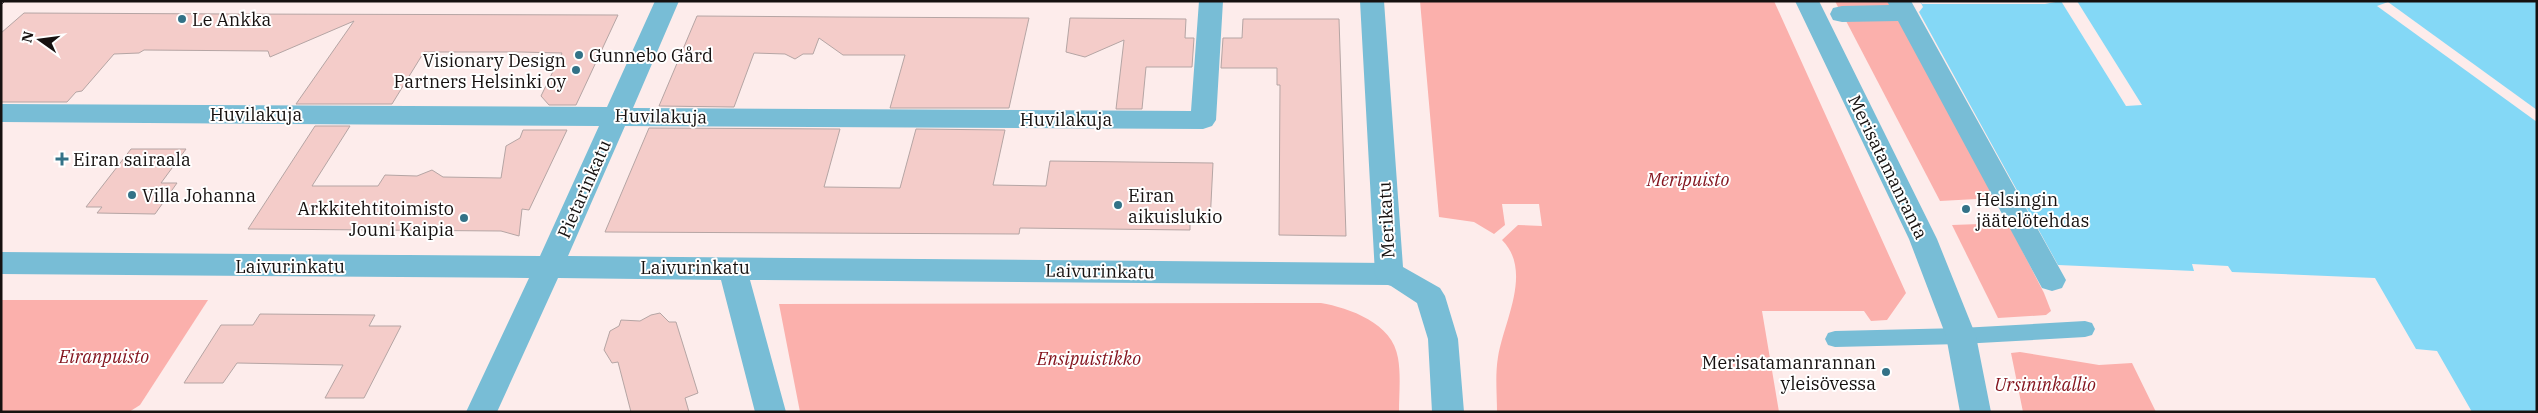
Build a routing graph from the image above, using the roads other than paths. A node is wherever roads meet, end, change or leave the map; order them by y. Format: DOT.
graph roads {
  1 [pos="667,1"];
  2 [pos="1211,1"];
  3 [pos="1372,1"];
  4 [pos="1806,1"];
  5 [pos="1902,4"];
  6 [pos="1842,14"];
  7 [pos="1,113"];
  8 [pos="617,115"];
  9 [pos="1,263"];
  10 [pos="548,267"];
  11 [pos="732,267"];
  12 [pos="1389,274"];
  13 [pos="2052,280"];
  14 [pos="2085,328"];
  15 [pos="1961,336"];
  16 [pos="1835,339"];
  17 [pos="481,412"];
  18 [pos="771,412"];
  19 [pos="1448,412"];
  20 [pos="1976,412"];
  1 -- 8 [label="street, Pietarinkatu"];
  2 -- 8 [label="street, Huvilakuja"];
  3 -- 12 [label="street, Merikatu"];
  4 -- 15 [label="street, Merisatamanranta"];
  5 -- 6 [label="street"];
  5 -- 13 [label="street"];
  7 -- 8 [label="street, Huvilakuja"];
  8 -- 10 [label="street, Pietarinkatu"];
  9 -- 10 [label="street, Laivurinkatu"];
  10 -- 11 [label="street, Laivurinkatu"];
  10 -- 17 [label="street, Pietarinkatu"];
  11 -- 12 [label="street, Laivurinkatu"];
  11 -- 18 [label="street"];
  12 -- 19 [label="street, Merikatu"];
  14 -- 15 [label="lane"];
  15 -- 16 [label="lane"];
  15 -- 20 [label="street, Merisatamanranta"];
}
